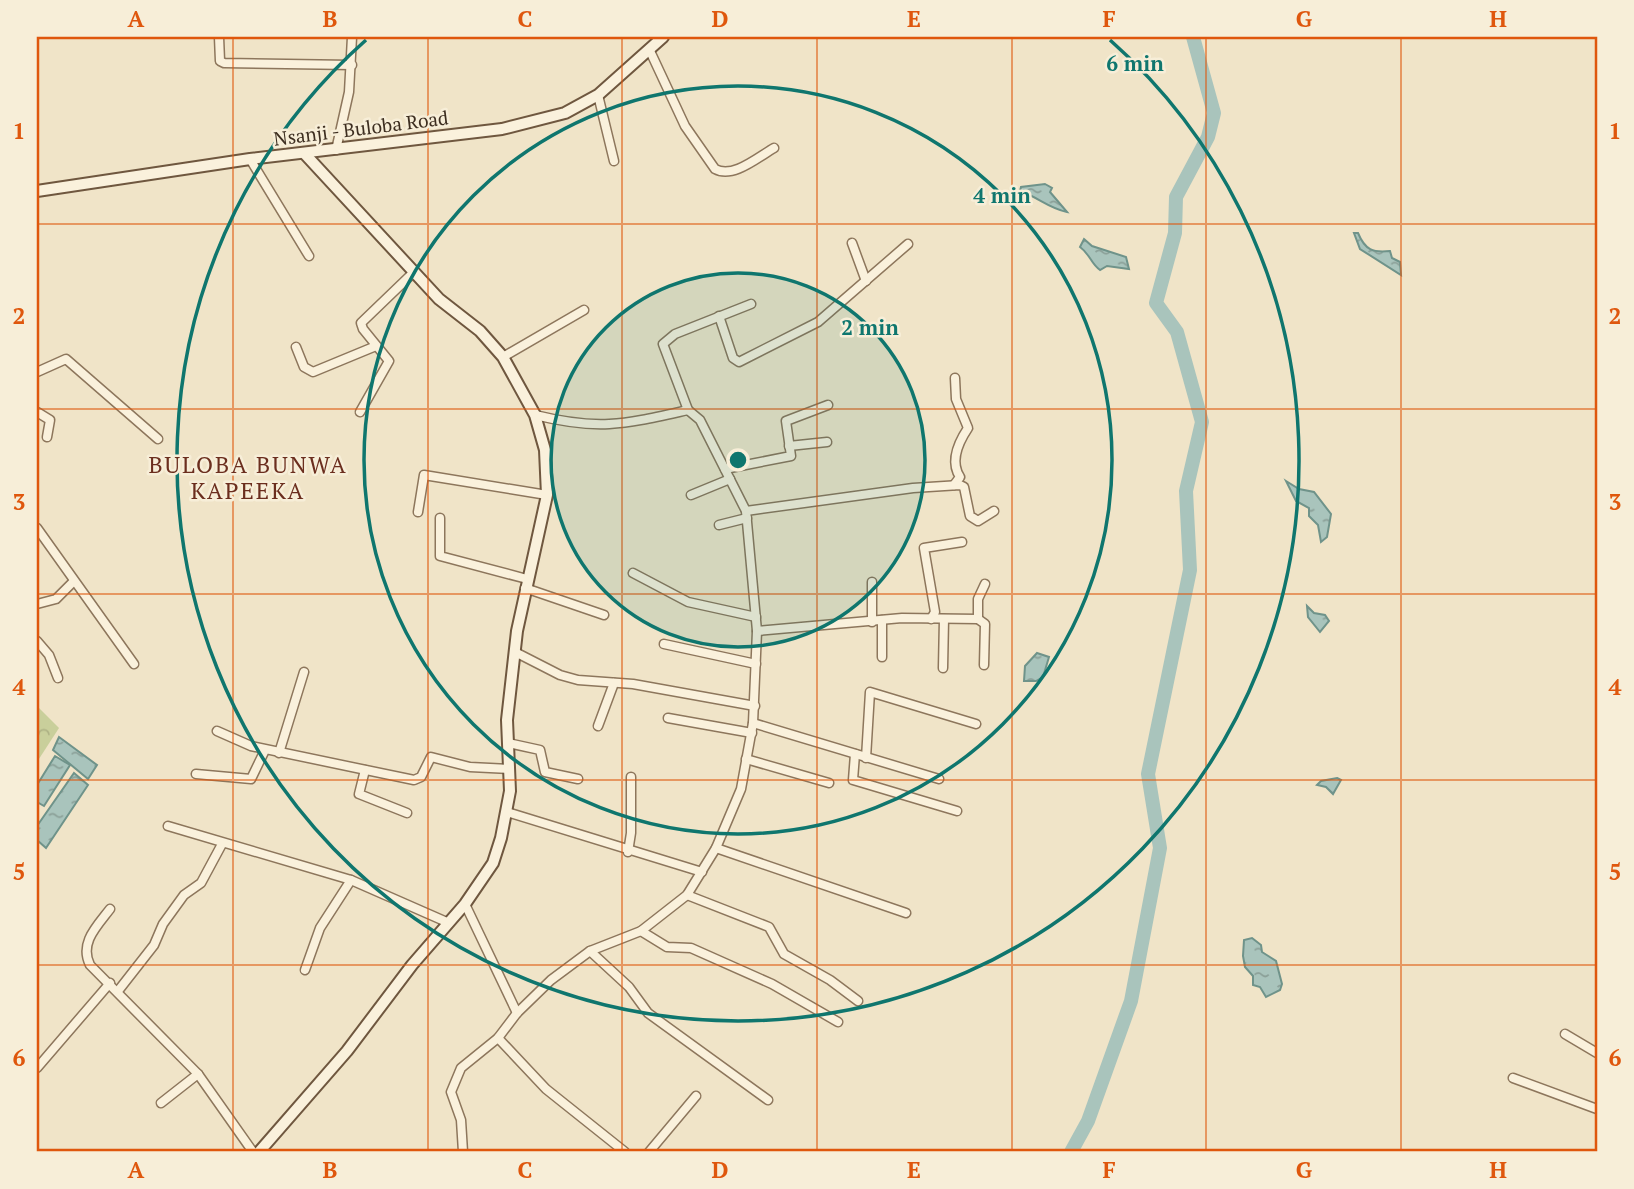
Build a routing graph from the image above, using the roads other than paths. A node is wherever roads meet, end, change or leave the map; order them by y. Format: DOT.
graph roads {
  1 [pos="219,37"];
  2 [pos="352,37"];
  3 [pos="663,37"];
  4 [pos="650,51"];
  5 [pos="352,65"];
  6 [pos="598,95"];
  7 [pos="775,148"];
  8 [pos="336,150"];
  9 [pos="304,153"];
  10 [pos="250,159"];
  11 [pos="614,161"];
  12 [pos="37,191"];
  13 [pos="852,243"];
  14 [pos="908,244"];
  15 [pos="310,256"];
  16 [pos="414,272"];
  17 [pos="866,281"];
  18 [pos="751,304"];
  19 [pos="583,310"];
  20 [pos="719,316"];
  21 [pos="376,346"];
  22 [pos="296,347"];
  23 [pos="503,357"];
  24 [pos="37,372"];
  25 [pos="955,378"];
  26 [pos="828,405"];
  27 [pos="688,410"];
  28 [pos="37,412"];
  29 [pos="360,412"];
  30 [pos="535,415"];
  31 [pos="47,436"];
  32 [pos="158,439"];
  33 [pos="827,442"];
  34 [pos="789,446"];
  35 [pos="725,469"];
  36 [pos="730,479"];
  37 [pos="954,485"];
  38 [pos="547,495"];
  39 [pos="691,495"];
  40 [pos="995,511"];
  41 [pos="418,512"];
  42 [pos="746,515"];
  43 [pos="440,518"];
  44 [pos="719,525"];
  45 [pos="37,528"];
  46 [pos="962,542"];
  47 [pos="633,573"];
  48 [pos="75,581"];
  49 [pos="872,582"];
  50 [pos="526,583"];
  51 [pos="985,584"];
  52 [pos="37,604"];
  53 [pos="604,615"];
  54 [pos="756,617"];
  55 [pos="944,619"];
  56 [pos="978,619"];
  57 [pos="882,620"];
  58 [pos="931,620"];
  59 [pos="872,622"];
  60 [pos="757,631"];
  61 [pos="37,641"];
  62 [pos="664,644"];
  63 [pos="515,652"];
  64 [pos="882,657"];
  65 [pos="134,664"];
  66 [pos="756,664"];
  67 [pos="984,665"];
  68 [pos="943,668"];
  69 [pos="304,672"];
  70 [pos="58,678"];
  71 [pos="614,683"];
  72 [pos="755,706"];
  73 [pos="668,718"];
  74 [pos="753,723"];
  75 [pos="976,724"];
  76 [pos="598,726"];
  77 [pos="217,731"];
  78 [pos="752,733"];
  79 [pos="508,743"];
  80 [pos="265,750"];
  81 [pos="279,753"];
  82 [pos="855,754"];
  83 [pos="866,758"];
  84 [pos="746,759"];
  85 [pos="510,769"];
  86 [pos="365,771"];
  87 [pos="196,774"];
  88 [pos="631,776"];
  89 [pos="578,779"];
  90 [pos="939,779"];
  91 [pos="829,783"];
  92 [pos="957,811"];
  93 [pos="507,812"];
  94 [pos="407,813"];
  95 [pos="168,826"];
  96 [pos="222,845"];
  97 [pos="716,848"];
  98 [pos="628,852"];
  99 [pos="702,872"];
  100 [pos="351,880"];
  101 [pos="687,895"];
  102 [pos="465,904"];
  103 [pos="110,909"];
  104 [pos="906,913"];
  105 [pos="450,923"];
  106 [pos="641,931"];
  107 [pos="590,951"];
  108 [pos="305,970"];
  109 [pos="110,983"];
  110 [pos="118,991"];
  111 [pos="858,1001"];
  112 [pos="517,1013"];
  113 [pos="838,1023"];
  114 [pos="1565,1034"];
  115 [pos="498,1038"];
  116 [pos="1597,1053"];
  117 [pos="37,1068"];
  118 [pos="198,1073"];
  119 [pos="1513,1078"];
  120 [pos="696,1096"];
  121 [pos="768,1100"];
  122 [pos="161,1103"];
  123 [pos="1597,1109"];
  124 [pos="253,1152"];
  125 [pos="259,1152"];
  126 [pos="463,1152"];
  127 [pos="625,1152"];
  128 [pos="649,1152"];
  1 -- 5 [label="street"];
  2 -- 5 [label="street"];
  3 -- 4 [label="street, Nsanji - Buloba Road"];
  4 -- 6 [label="street, Nsanji - Buloba Road"];
  4 -- 7 [label="street"];
  5 -- 8 [label="street"];
  6 -- 8 [label="street, Nsanji - Buloba Road"];
  6 -- 11 [label="street"];
  8 -- 9 [label="street, Nsanji - Buloba Road"];
  9 -- 10 [label="street, Nsanji - Buloba Road"];
  9 -- 16 [label="street"];
  10 -- 12 [label="street, Nsanji - Buloba Road"];
  10 -- 15 [label="street"];
  13 -- 17 [label="street"];
  14 -- 17 [label="street"];
  16 -- 21 [label="street"];
  16 -- 23 [label="street"];
  17 -- 20 [label="street"];
  18 -- 20 [label="street"];
  19 -- 23 [label="street"];
  20 -- 27 [label="street"];
  21 -- 22 [label="street"];
  21 -- 29 [label="street"];
  23 -- 30 [label="street"];
  24 -- 32 [label="street"];
  25 -- 37 [label="street"];
  26 -- 34 [label="street"];
  27 -- 30 [label="street"];
  27 -- 35 [label="street"];
  28 -- 31 [label="street"];
  30 -- 38 [label="street"];
  33 -- 34 [label="street"];
  34 -- 35 [label="street"];
  35 -- 36 [label="street"];
  36 -- 39 [label="street"];
  36 -- 42 [label="street"];
  37 -- 40 [label="street"];
  37 -- 42 [label="street"];
  38 -- 41 [label="street"];
  38 -- 50 [label="street"];
  42 -- 44 [label="street"];
  42 -- 54 [label="street"];
  43 -- 50 [label="street"];
  45 -- 48 [label="street"];
  46 -- 58 [label="street"];
  47 -- 54 [label="street"];
  48 -- 52 [label="street"];
  48 -- 65 [label="street"];
  49 -- 59 [label="street"];
  50 -- 53 [label="street"];
  50 -- 63 [label="street"];
  51 -- 56 [label="street"];
  54 -- 60 [label="street"];
  55 -- 56 [label="street"];
  55 -- 58 [label="street"];
  55 -- 68 [label="street"];
  56 -- 67 [label="street"];
  57 -- 58 [label="street"];
  57 -- 59 [label="street"];
  57 -- 64 [label="street"];
  59 -- 60 [label="street"];
  60 -- 66 [label="street"];
  61 -- 70 [label="street"];
  62 -- 66 [label="street"];
  63 -- 71 [label="street"];
  63 -- 79 [label="street"];
  66 -- 72 [label="street"];
  69 -- 81 [label="street"];
  71 -- 72 [label="street"];
  71 -- 76 [label="street"];
  72 -- 74 [label="street"];
  73 -- 78 [label="street"];
  74 -- 78 [label="street"];
  74 -- 82 [label="street"];
  75 -- 83 [label="street"];
  77 -- 80 [label="street"];
  78 -- 84 [label="street"];
  79 -- 85 [label="street"];
  79 -- 89 [label="street"];
  80 -- 81 [label="street"];
  80 -- 87 [label="street"];
  81 -- 86 [label="street"];
  82 -- 83 [label="street"];
  82 -- 92 [label="street"];
  83 -- 90 [label="street"];
  84 -- 91 [label="street"];
  84 -- 97 [label="street"];
  85 -- 86 [label="street"];
  85 -- 93 [label="street"];
  86 -- 94 [label="street"];
  88 -- 98 [label="street"];
  93 -- 98 [label="street"];
  93 -- 102 [label="street"];
  95 -- 96 [label="street"];
  96 -- 100 [label="street"];
  96 -- 110 [label="street"];
  97 -- 99 [label="street"];
  97 -- 104 [label="street"];
  98 -- 99 [label="street"];
  99 -- 101 [label="street"];
  100 -- 105 [label="street"];
  100 -- 108 [label="street"];
  101 -- 106 [label="street"];
  101 -- 111 [label="street"];
  102 -- 105 [label="street"];
  102 -- 112 [label="street"];
  103 -- 109 [label="street"];
  105 -- 125 [label="street"];
  106 -- 107 [label="street"];
  106 -- 113 [label="street"];
  107 -- 112 [label="street"];
  107 -- 121 [label="street"];
  109 -- 110 [label="street"];
  109 -- 117 [label="street"];
  110 -- 118 [label="street"];
  112 -- 115 [label="street"];
  114 -- 116 [label="street"];
  115 -- 126 [label="street"];
  115 -- 127 [label="street"];
  118 -- 122 [label="street"];
  118 -- 124 [label="street"];
  119 -- 123 [label="street"];
  120 -- 128 [label="street"];
}
